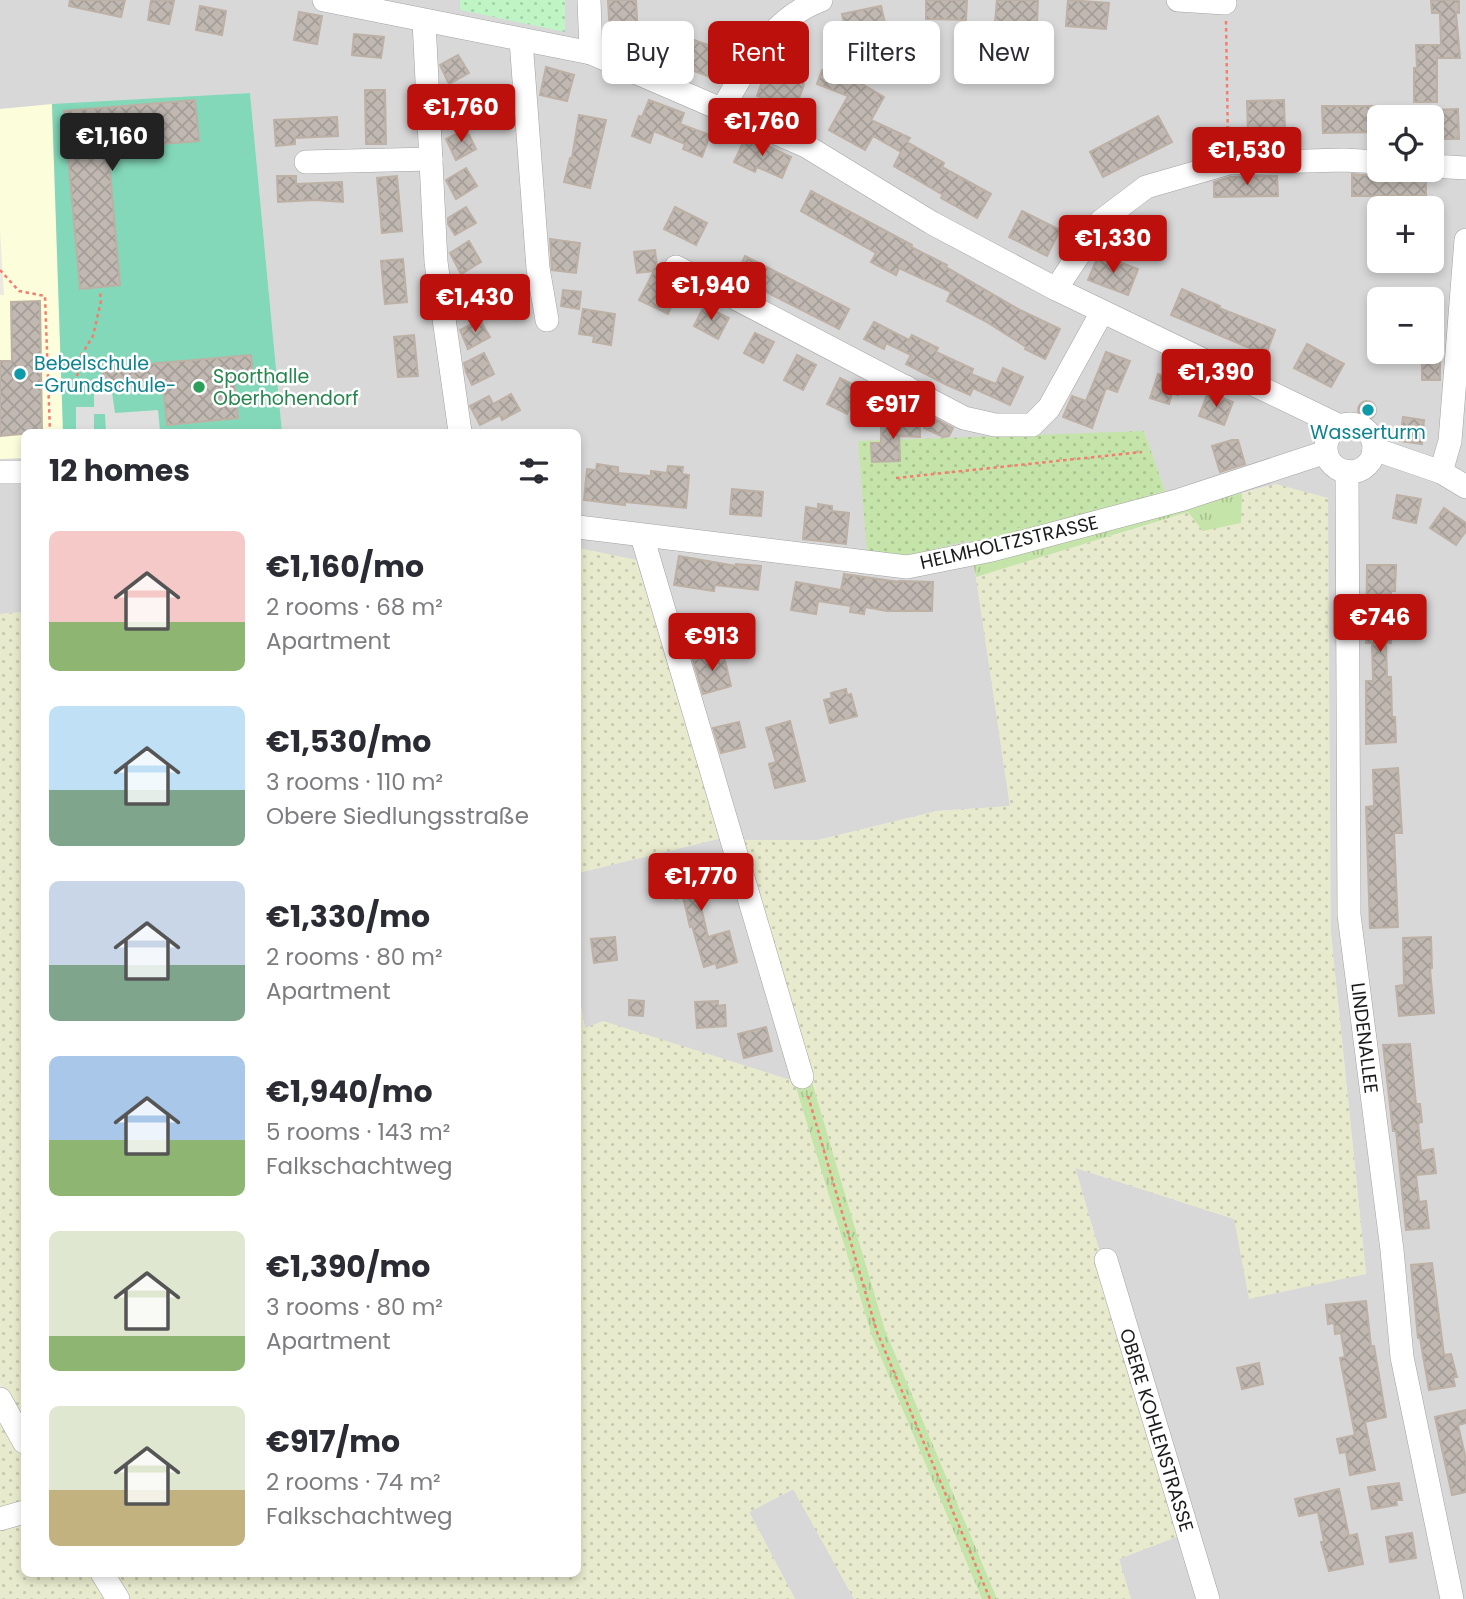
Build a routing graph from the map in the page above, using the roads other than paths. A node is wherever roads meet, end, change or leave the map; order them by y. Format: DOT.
graph roads {
  1 [pos="324,0"];
  2 [pos="589,0"];
  3 [pos="821,0"];
  4 [pos="1178,0"];
  5 [pos="1225,4"];
  6 [pos="424,21"];
  7 [pos="521,40"];
  8 [pos="591,53"];
  9 [pos="722,110"];
  10 [pos="431,159"];
  11 [pos="1367,161"];
  12 [pos="306,162"];
  13 [pos="1444,167"];
  14 [pos="1466,168"];
  15 [pos="1466,240"];
  16 [pos="676,267"];
  17 [pos="1056,289"];
  18 [pos="1102,312"];
  19 [pos="547,320"];
  20 [pos="905,387"];
  21 [pos="894,413"];
  22 [pos="1340,426"];
  23 [pos="460,429"];
  24 [pos="1374,449"];
  25 [pos="1326,452"];
  26 [pos="1347,471"];
  27 [pos="0,472"];
  28 [pos="21,472"];
  29 [pos="1441,472"];
  30 [pos="1466,487"];
  31 [pos="581,527"];
  32 [pos="642,536"];
  33 [pos="802,1077"];
  34 [pos="1106,1260"];
  35 [pos="0,1399"];
  36 [pos="21,1437"];
  37 [pos="21,1513"];
  38 [pos="0,1519"];
  39 [pos="105,1577"];
  40 [pos="118,1599"];
  41 [pos="1208,1599"];
  42 [pos="1452,1599"];
  1 -- 6 [label="street"];
  2 -- 8 [label="street"];
  3 -- 9 [label="street"];
  4 -- 5 [label="street"];
  6 -- 7 [label="street"];
  6 -- 10 [label="street"];
  7 -- 8 [label="street"];
  7 -- 19 [label="street"];
  8 -- 9 [label="street"];
  9 -- 17 [label="street"];
  10 -- 12 [label="street"];
  10 -- 23 [label="street"];
  11 -- 17 [label="street"];
  13 -- 14 [label="street"];
  15 -- 29 [label="street"];
  16 -- 20 [label="street"];
  17 -- 18 [label="street"];
  18 -- 20 [label="street"];
  18 -- 22 [label="street"];
  20 -- 21 [label="street"];
  22 -- 24 [label="street"];
  22 -- 25 [label="street"];
  24 -- 26 [label="street"];
  24 -- 29 [label="street"];
  25 -- 26 [label="street"];
  25 -- 32 [label="street, HELMHOLTZSTRASSE"];
  26 -- 42 [label="street, LINDENALLEE"];
  27 -- 28 [label="street"];
  29 -- 30 [label="street"];
  31 -- 32 [label="street, HELMHOLTZSTRASSE"];
  32 -- 33 [label="street"];
  34 -- 41 [label="street, OBERE KOHLENSTRASSE"];
  35 -- 36 [label="street"];
  37 -- 38 [label="street"];
  39 -- 40 [label="street"];
}
